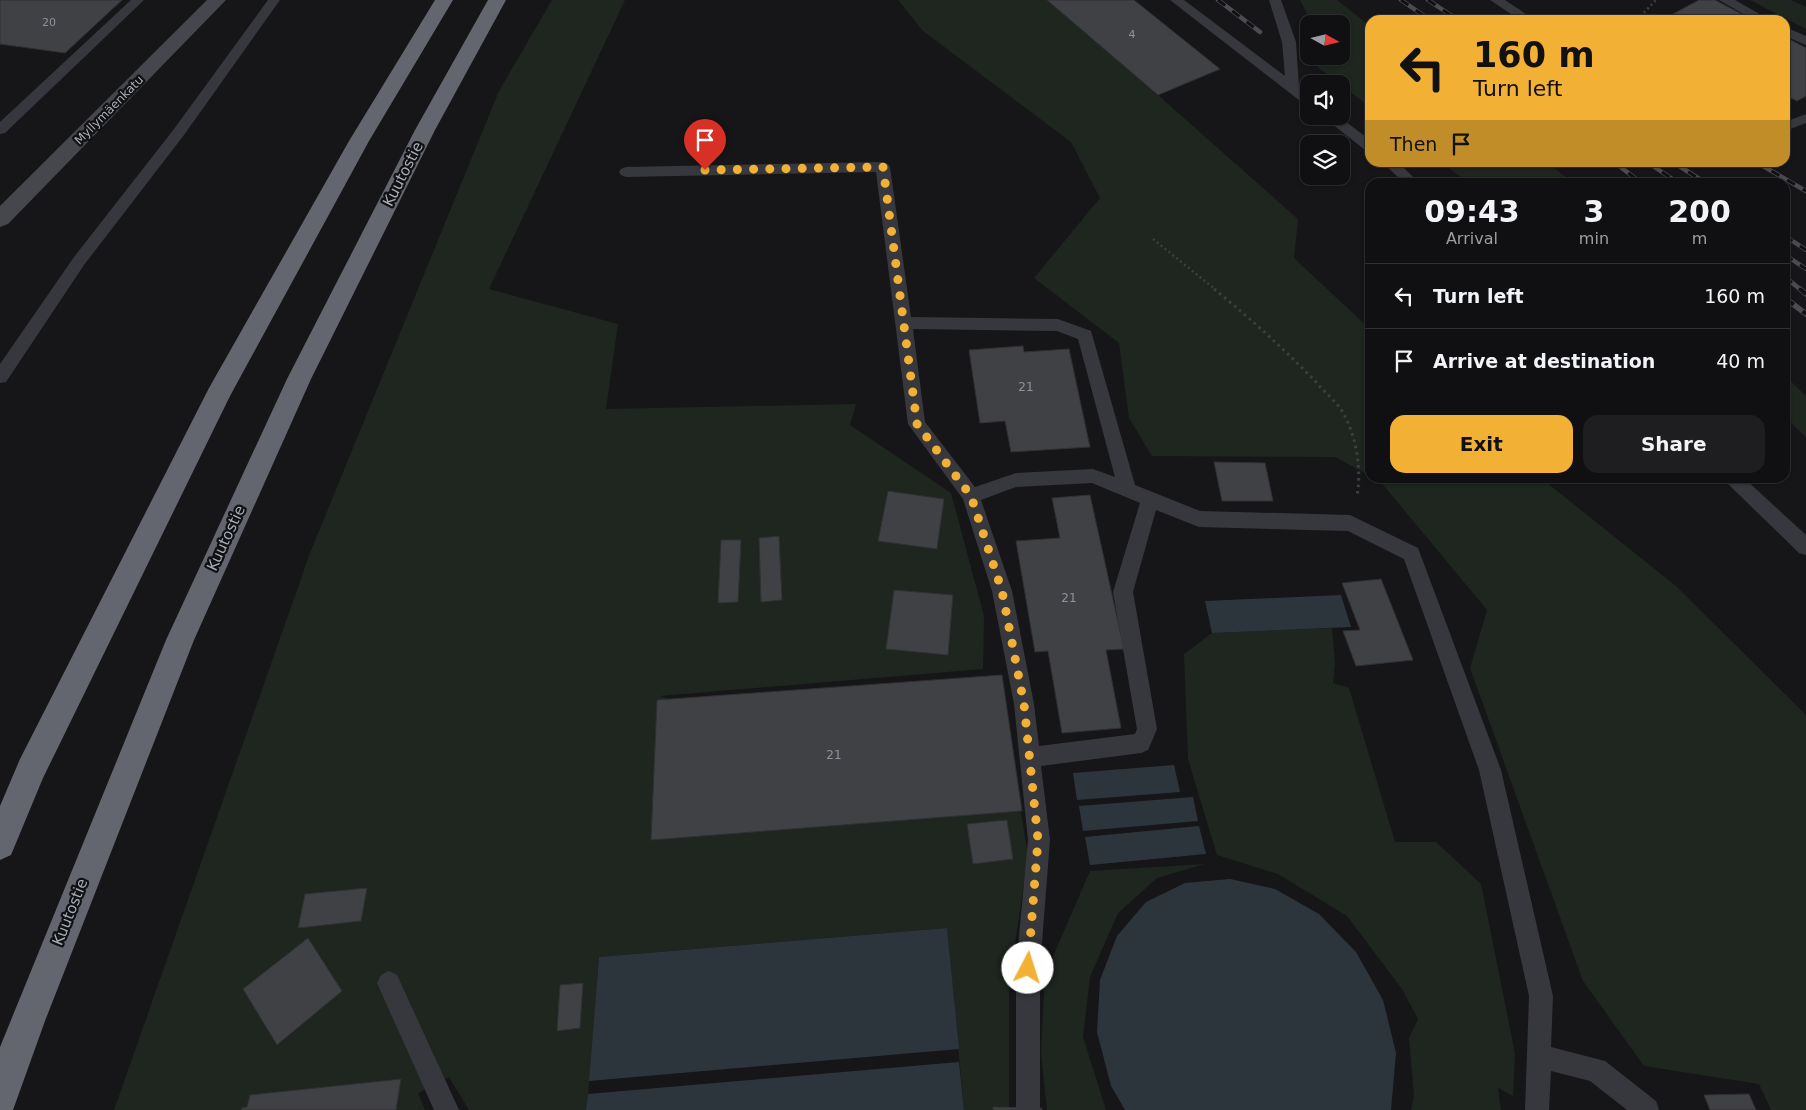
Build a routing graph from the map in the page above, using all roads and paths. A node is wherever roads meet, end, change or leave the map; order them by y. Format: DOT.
graph roads {
  1 [pos="138,0"];
  2 [pos="217,0"];
  3 [pos="274,0"];
  4 [pos="444,0"];
  5 [pos="498,0"];
  6 [pos="1176,0"];
  7 [pos="1275,0"];
  8 [pos="1496,0"];
  9 [pos="1656,0"];
  10 [pos="1725,0"];
  11 [pos="1521,15"];
  12 [pos="1642,15"];
  13 [pos="1754,15"];
  14 [pos="1790,34"];
  15 [pos="1806,42"];
  16 [pos="1292,88"];
  17 [pos="1300,94"];
  18 [pos="1806,118"];
  19 [pos="1341,125"];
  20 [pos="1790,125"];
  21 [pos="0,130"];
  22 [pos="1365,143"];
  23 [pos="1394,167"];
  24 [pos="626,172"];
  25 [pos="1407,178"];
  26 [pos="0,219"];
  27 [pos="1152,239"];
  28 [pos="904,323"];
  29 [pos="0,377"];
  30 [pos="1738,483"];
  31 [pos="1127,490"];
  32 [pos="971,496"];
  33 [pos="1150,499"];
  34 [pos="1350,523"];
  35 [pos="1806,547"];
  36 [pos="1030,757"];
  37 [pos="0,844"];
  38 [pos="389,983"];
  39 [pos="1538,1056"];
  40 [pos="0,1097"];
  41 [pos="447,1110"];
  42 [pos="1028,1110"];
  43 [pos="1537,1110"];
  44 [pos="1647,1110"];
  1 -- 21 [label="lane"];
  2 -- 26 [label="main road, Myllymäenkatu"];
  3 -- 29 [label="lane"];
  4 -- 37 [label="highway"];
  5 -- 40 [label="highway, Kuutostie"];
  6 -- 16 [label="lane"];
  7 -- 16 [label="lane"];
  8 -- 11 [label="lane"];
  9 -- 12 [label="path"];
  10 -- 13 [label="lane"];
  14 -- 15 [label="lane"];
  16 -- 17 [label="lane"];
  18 -- 20 [label="lane"];
  19 -- 22 [label="lane"];
  23 -- 25 [label="lane"];
  24 -- 28 [label="lane"];
  27 -- 34 [label="path"];
  28 -- 31 [label="lane"];
  28 -- 32 [label="lane"];
  30 -- 35 [label="lane"];
  31 -- 32 [label="lane"];
  31 -- 33 [label="lane"];
  32 -- 36 [label="lane"];
  33 -- 34 [label="lane"];
  33 -- 36 [label="lane"];
  34 -- 39 [label="lane"];
  36 -- 42 [label="lane"];
  38 -- 41 [label="lane"];
  39 -- 43 [label="lane"];
  39 -- 44 [label="lane"];
}
